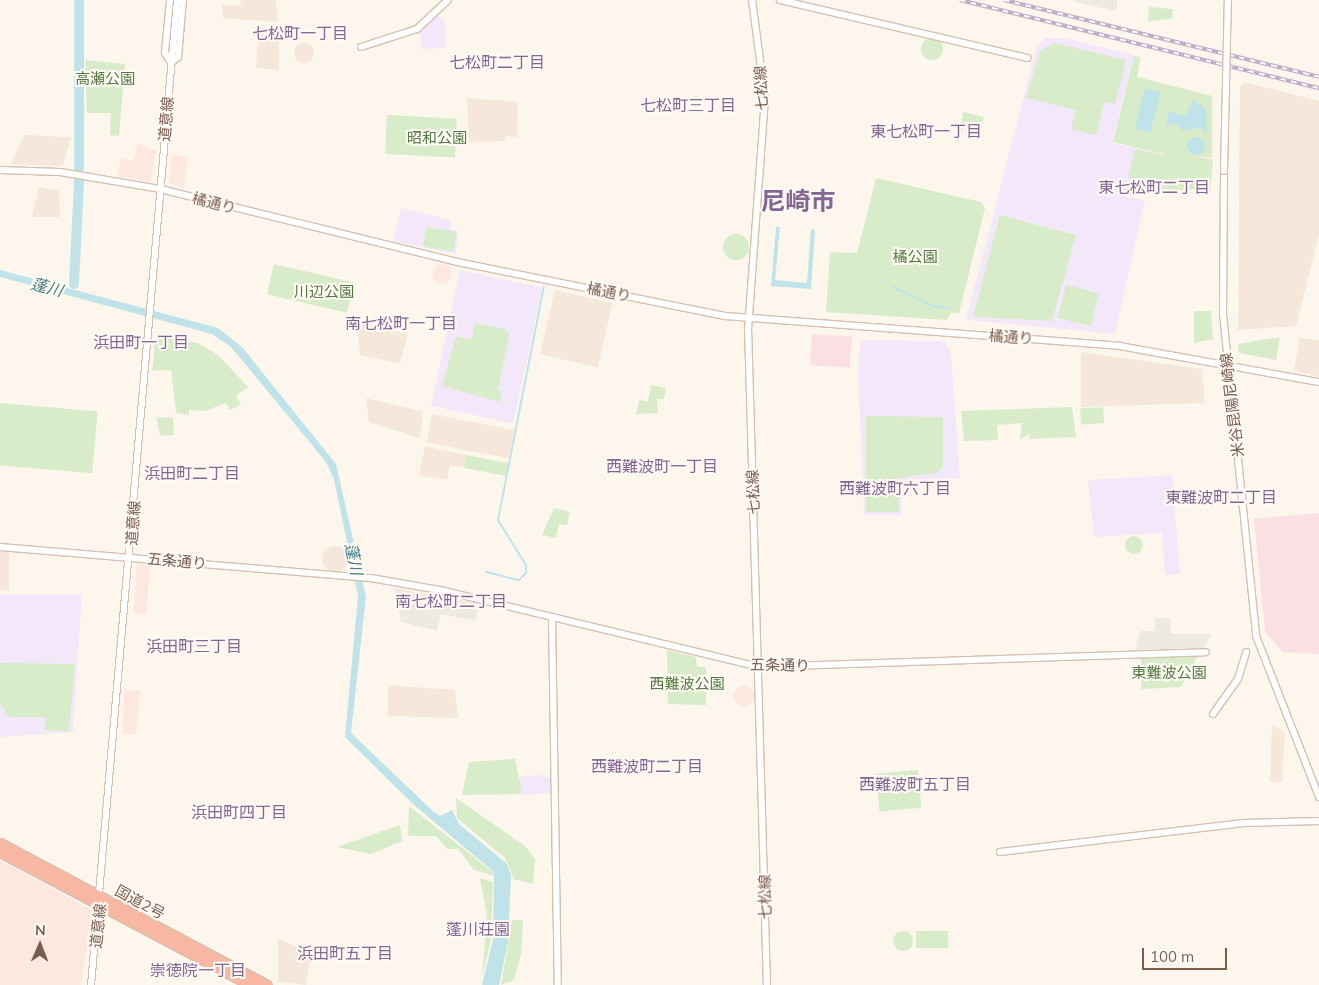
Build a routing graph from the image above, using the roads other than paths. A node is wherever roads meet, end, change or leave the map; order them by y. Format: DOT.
graph roads {
  1 [pos="170,0"];
  2 [pos="177,0"];
  3 [pos="183,0"];
  4 [pos="448,0"];
  5 [pos="752,0"];
  6 [pos="780,0"];
  7 [pos="1228,0"];
  8 [pos="361,47"];
  9 [pos="1027,58"];
  10 [pos="171,63"];
  11 [pos="0,170"];
  12 [pos="160,189"];
  13 [pos="748,319"];
  14 [pos="1227,363"];
  15 [pos="1319,382"];
  16 [pos="0,547"];
  17 [pos="130,558"];
  18 [pos="552,617"];
  19 [pos="1206,652"];
  20 [pos="1246,652"];
  21 [pos="758,667"];
  22 [pos="1213,714"];
  23 [pos="1319,797"];
  24 [pos="1319,821"];
  25 [pos="0,843"];
  26 [pos="0,852"];
  27 [pos="1000,852"];
  28 [pos="101,896"];
  29 [pos="100,906"];
  30 [pos="91,985"];
  31 [pos="250,985"];
  32 [pos="267,985"];
  33 [pos="558,985"];
  34 [pos="768,985"];
  1 -- 10 [label="street"];
  2 -- 10 [label="street, 道意線"];
  3 -- 10 [label="street"];
  4 -- 8 [label="street"];
  5 -- 13 [label="street, 七松線"];
  6 -- 9 [label="street"];
  7 -- 14 [label="street, 米谷昆陽尼崎線, bridge"];
  10 -- 12 [label="street, 道意線"];
  11 -- 12 [label="street, 橘通り"];
  12 -- 13 [label="street, 橘通り"];
  12 -- 17 [label="street, 道意線"];
  13 -- 14 [label="street, 橘通り"];
  13 -- 21 [label="street, 七松線"];
  14 -- 15 [label="street, 橘通り"];
  14 -- 23 [label="street, 米谷昆陽尼崎線"];
  16 -- 17 [label="street, 五条通り"];
  17 -- 18 [label="street, 五条通り"];
  17 -- 28 [label="street, 道意線"];
  18 -- 21 [label="street, 五条通り"];
  18 -- 33 [label="street"];
  19 -- 21 [label="street, 五条通り"];
  20 -- 22 [label="street"];
  21 -- 34 [label="street, 七松線"];
  24 -- 27 [label="street"];
  25 -- 28 [label="highway, 国道2号"];
  26 -- 29 [label="highway, 国道2号"];
  28 -- 29 [label="street, 道意線"];
  28 -- 32 [label="highway, 国道2号"];
  29 -- 30 [label="street, 道意線"];
  29 -- 31 [label="highway, 国道2号"];
}
